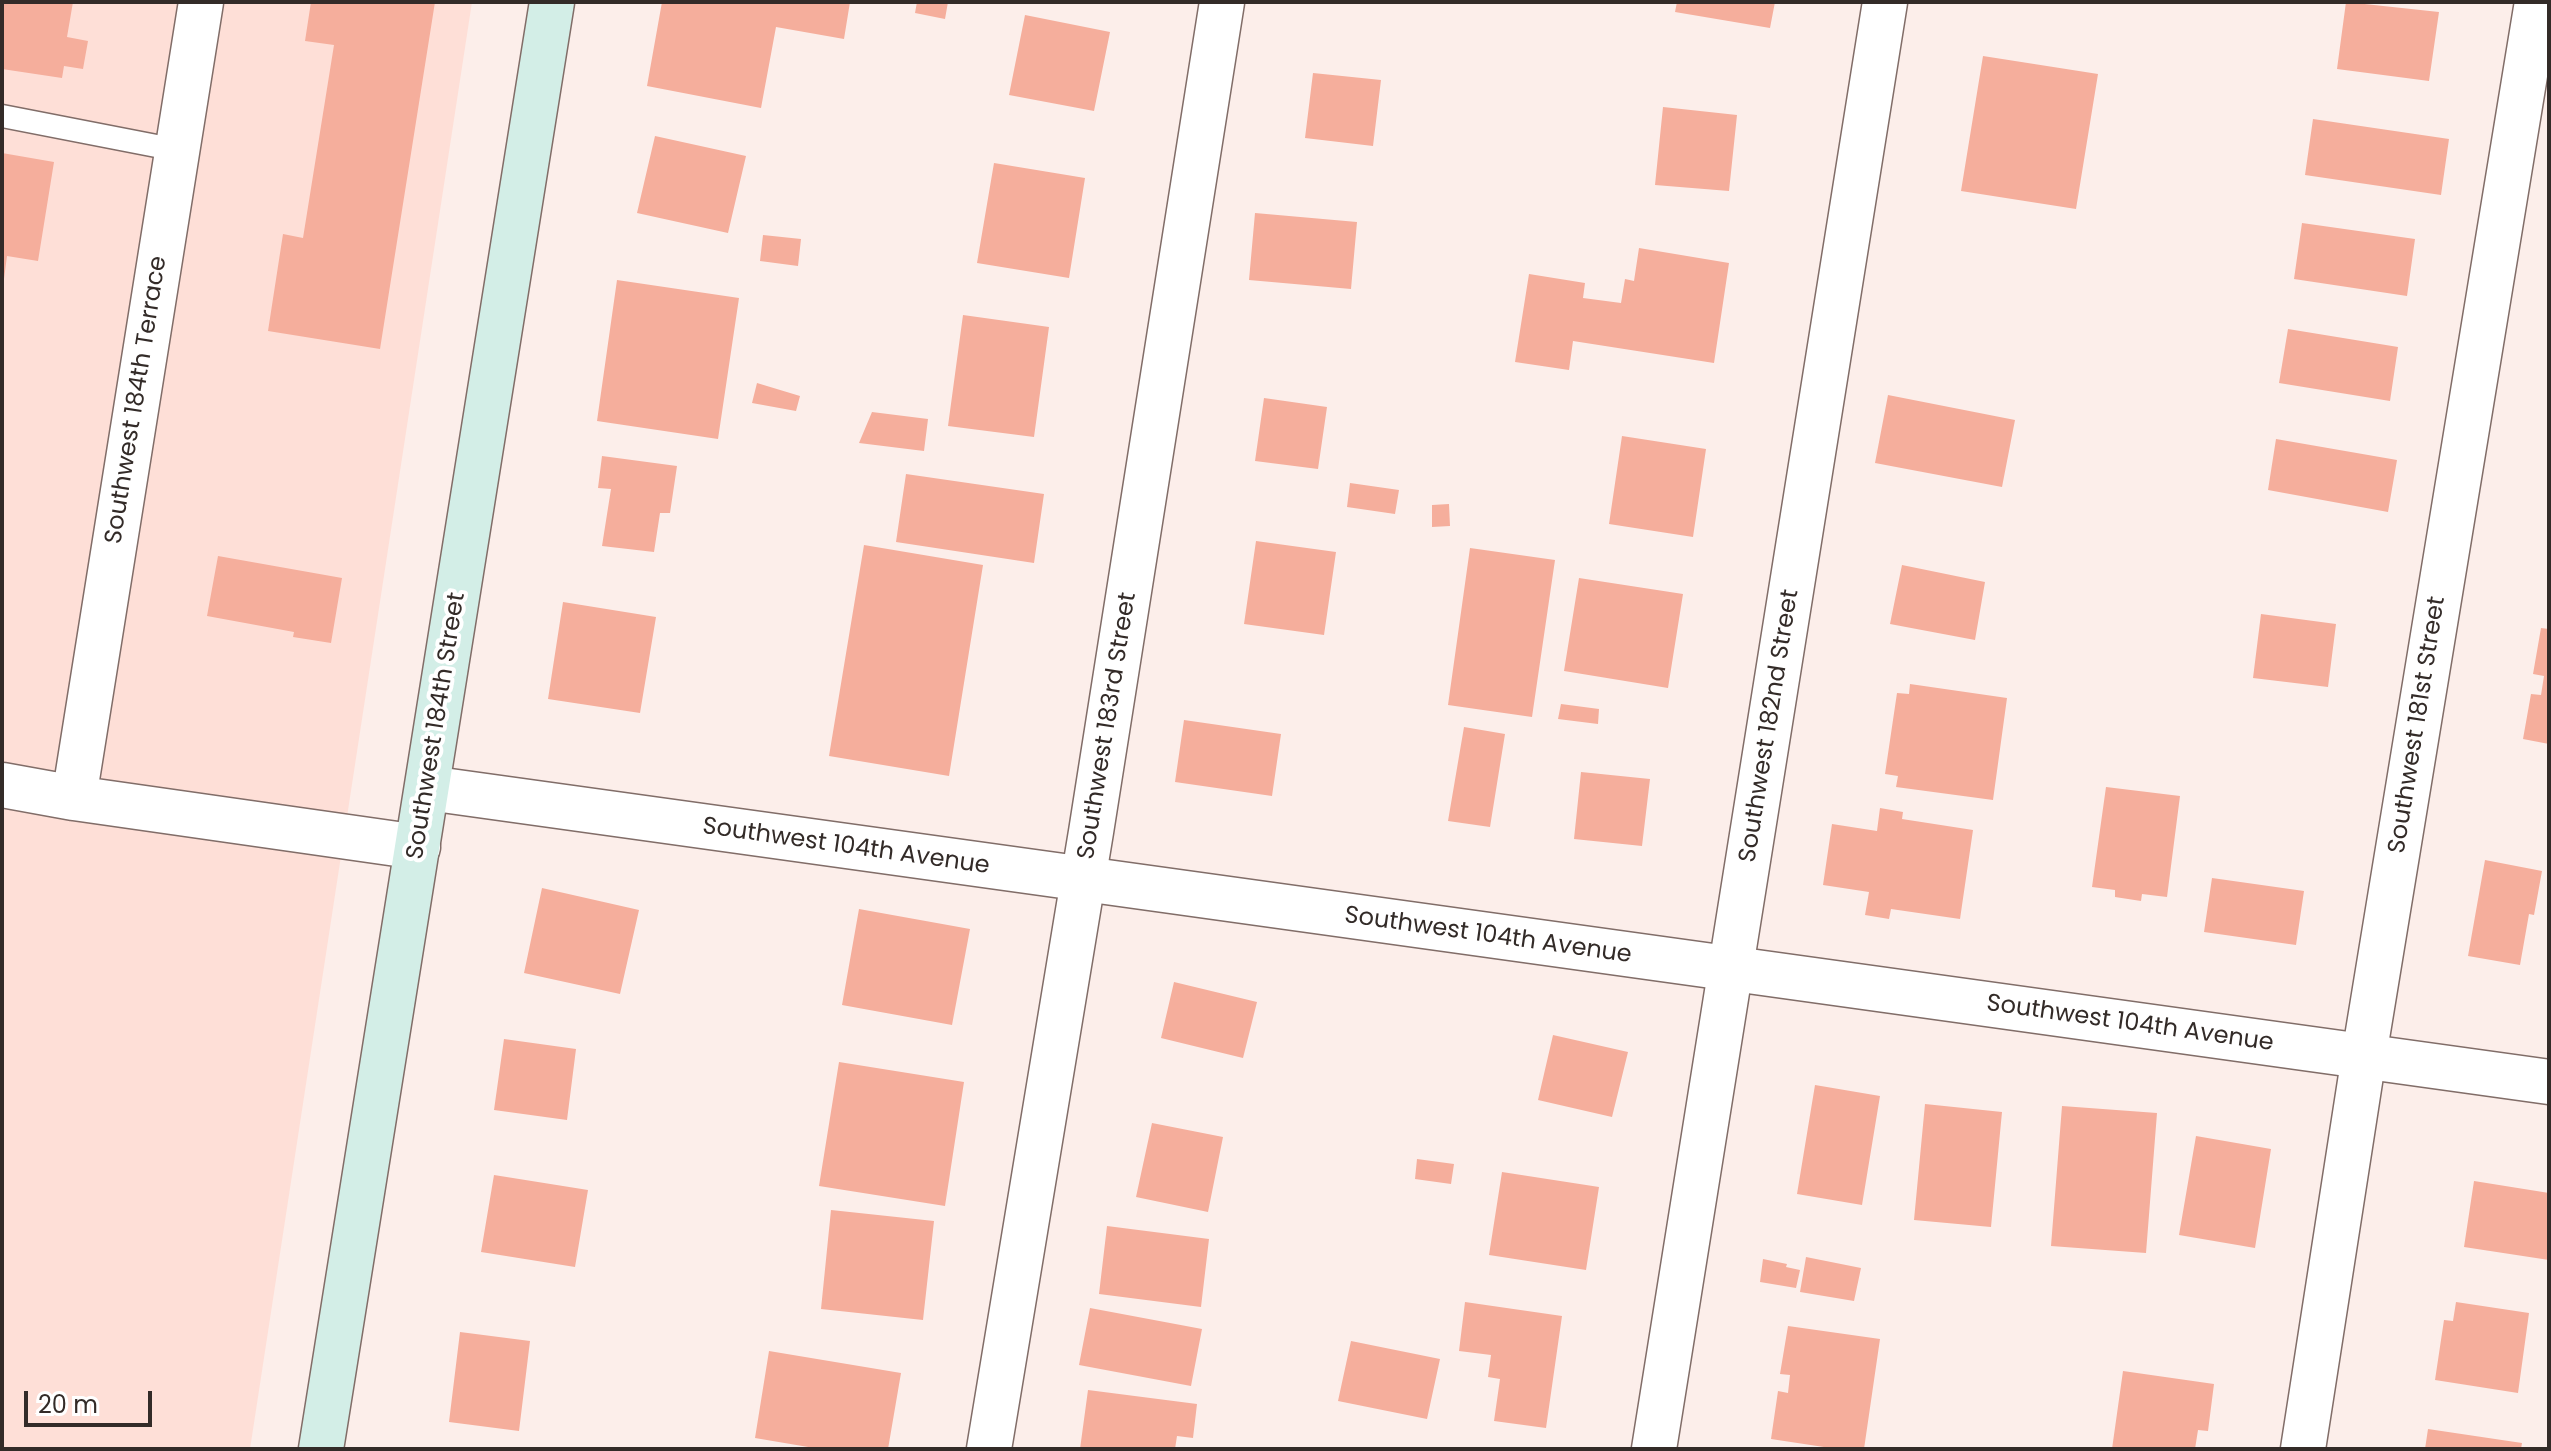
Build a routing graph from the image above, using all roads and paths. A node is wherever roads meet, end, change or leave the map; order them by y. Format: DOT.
graph roads {
  1 [pos="201,2"];
  2 [pos="552,2"];
  3 [pos="1222,2"];
  4 [pos="1885,2"];
  5 [pos="2537,2"];
  6 [pos="2,116"];
  7 [pos="177,150"];
  8 [pos="2,785"];
  9 [pos="428,788"];
  10 [pos="74,798"];
  11 [pos="418,847"];
  12 [pos="1083,880"];
  13 [pos="1731,969"];
  14 [pos="2364,1056"];
  15 [pos="2549,1082"];
  16 [pos="321,1449"];
  17 [pos="989,1449"];
  18 [pos="1654,1449"];
  19 [pos="2303,1449"];
  1 -- 7 [label="street, Southwest 184th Terrace"];
  2 -- 9 [label="main road, Southwest 184th Street"];
  3 -- 12 [label="street, Southwest 183rd Street"];
  4 -- 13 [label="street, Southwest 182nd Street"];
  5 -- 14 [label="street, Southwest 181st Street"];
  6 -- 7 [label="lane"];
  7 -- 10 [label="street, Southwest 184th Terrace"];
  8 -- 10 [label="street"];
  9 -- 11 [label="main road, Southwest 184th Street"];
  9 -- 12 [label="street, Southwest 104th Avenue"];
  10 -- 11 [label="street"];
  11 -- 16 [label="main road, Southwest 184th Street"];
  12 -- 13 [label="street, Southwest 104th Avenue"];
  12 -- 17 [label="street, Southwest 183rd Street"];
  13 -- 14 [label="street, Southwest 104th Avenue"];
  13 -- 18 [label="street, Southwest 182nd Street"];
  14 -- 15 [label="street, Southwest 104th Avenue"];
  14 -- 19 [label="street, Southwest 181st Street"];
}
